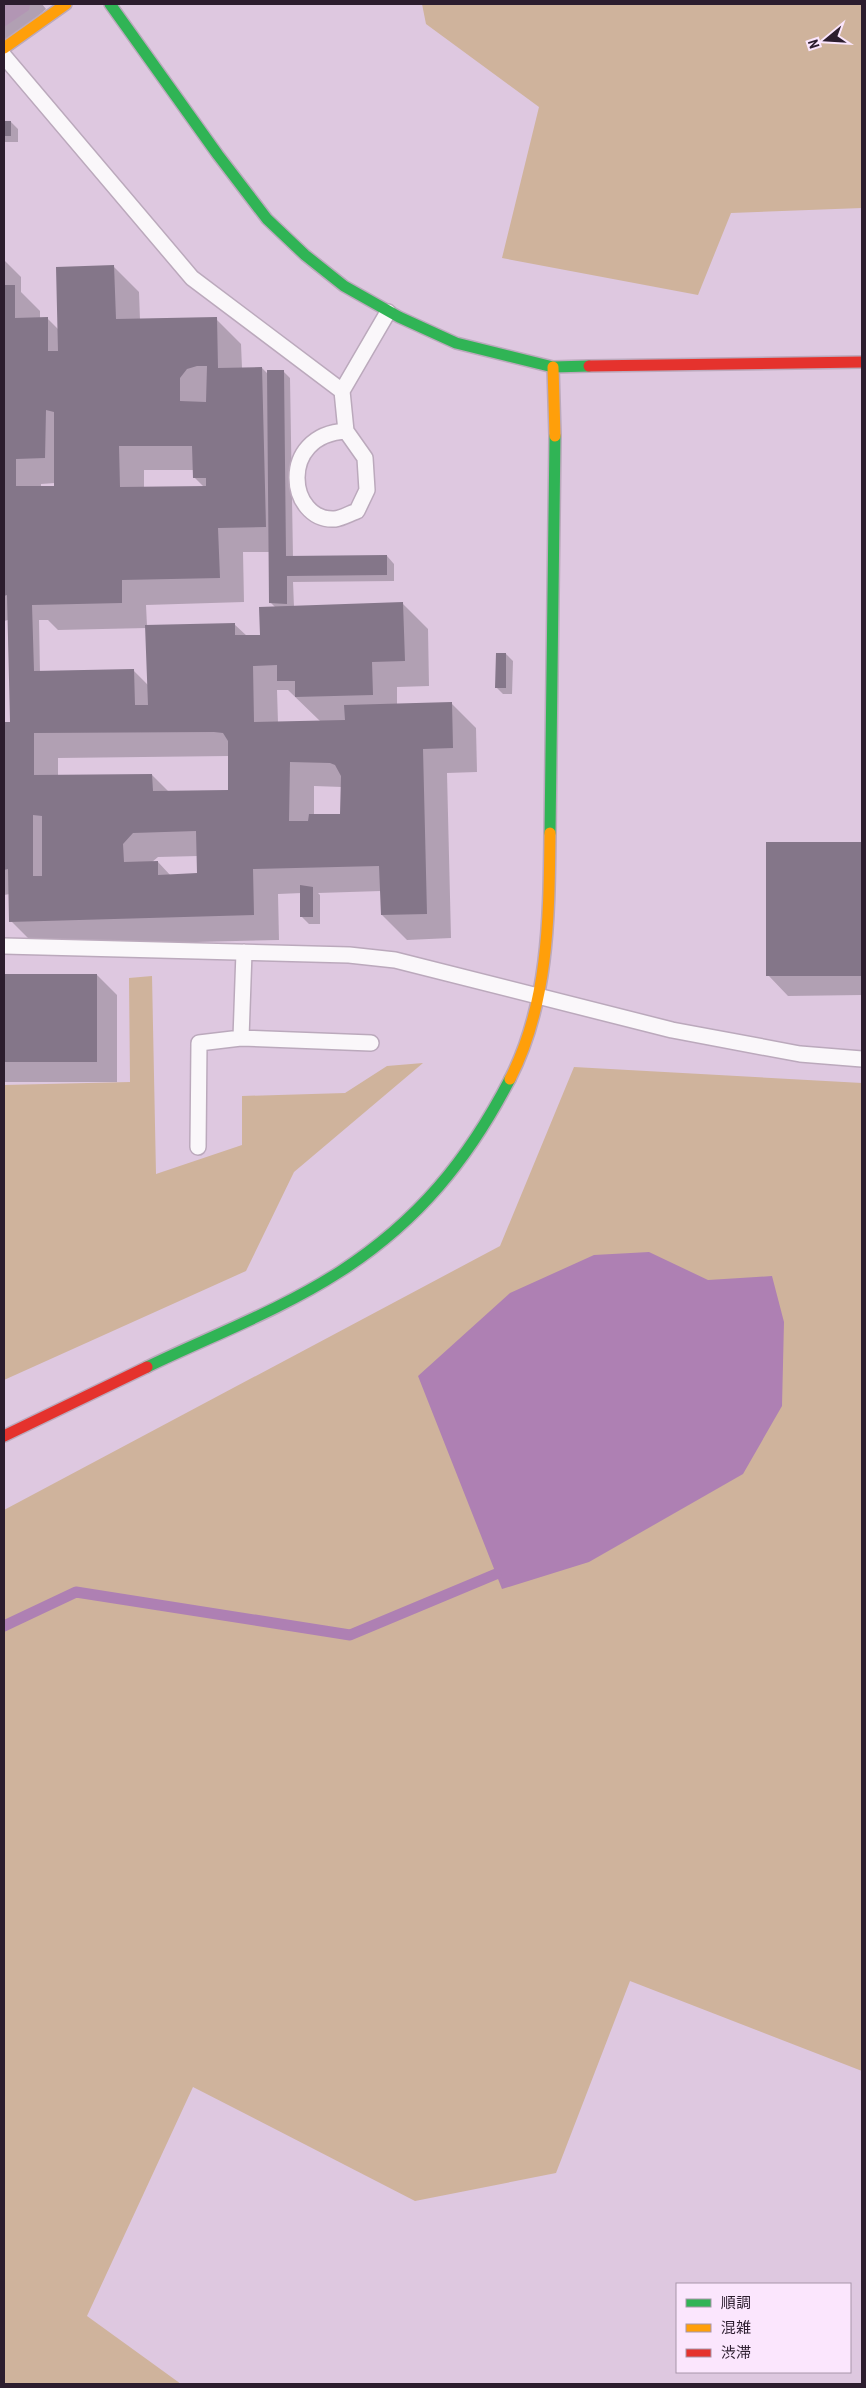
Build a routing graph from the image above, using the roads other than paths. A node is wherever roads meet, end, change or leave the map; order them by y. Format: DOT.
graph roads {
  1 [pos="66,4"];
  2 [pos="110,4"];
  3 [pos="4,48"];
  4 [pos="4,56"];
  5 [pos="388,312"];
  6 [pos="862,362"];
  7 [pos="553,367"];
  8 [pos="342,391"];
  9 [pos="346,431"];
  10 [pos="4,946"];
  11 [pos="244,952"];
  12 [pos="540,997"];
  13 [pos="241,1038"];
  14 [pos="371,1043"];
  15 [pos="862,1059"];
  16 [pos="198,1147"];
  17 [pos="4,1436"];
  1 -- 3 [label="street"];
  2 -- 5 [label="street"];
  4 -- 8 [label="lane"];
  5 -- 7 [label="street"];
  5 -- 8 [label="lane"];
  6 -- 7 [label="street"];
  7 -- 12 [label="street"];
  8 -- 9 [label="lane"];
  9 -- 9 [label="lane"];
  10 -- 11 [label="lane"];
  11 -- 12 [label="lane"];
  11 -- 13 [label="lane"];
  12 -- 15 [label="lane"];
  12 -- 17 [label="street"];
  13 -- 14 [label="lane"];
  13 -- 16 [label="lane"];
}
